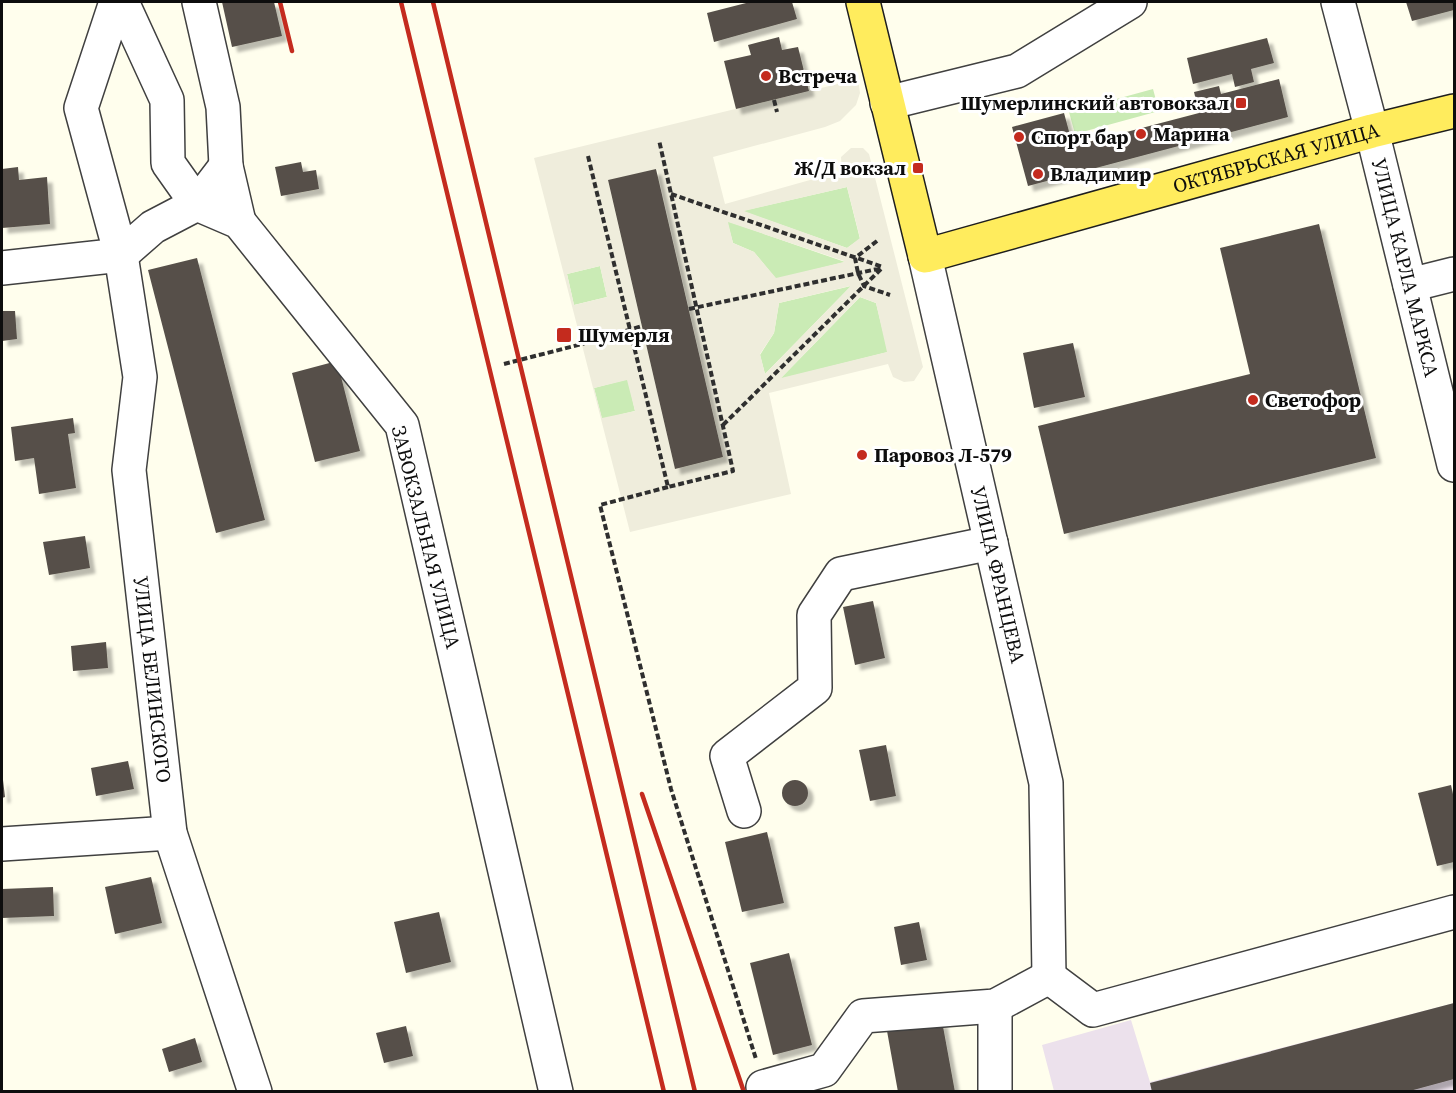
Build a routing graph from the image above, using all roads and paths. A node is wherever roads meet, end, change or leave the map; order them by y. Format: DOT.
graph roads {
  1 [pos="116,2"];
  2 [pos="122,2"];
  3 [pos="199,2"];
  4 [pos="862,2"];
  5 [pos="1131,2"];
  6 [pos="1338,2"];
  7 [pos="774,100"];
  8 [pos="888,102"];
  9 [pos="1455,111"];
  10 [pos="777,112"];
  11 [pos="1372,131"];
  12 [pos="659,140"];
  13 [pos="588,156"];
  14 [pos="168,163"];
  15 [pos="226,166"];
  16 [pos="671,194"];
  17 [pos="197,204"];
  18 [pos="239,222"];
  19 [pos="153,227"];
  20 [pos="877,241"];
  21 [pos="121,255"];
  22 [pos="925,256"];
  23 [pos="855,258"];
  24 [pos="883,267"];
  25 [pos="2,268"];
  26 [pos="858,273"];
  27 [pos="1455,274"];
  28 [pos="1410,285"];
  29 [pos="864,286"];
  30 [pos="890,296"];
  31 [pos="696,308"];
  32 [pos="689,309"];
  33 [pos="642,326"];
  34 [pos="630,329"];
  35 [pos="504,364"];
  36 [pos="723,425"];
  37 [pos="1455,465"];
  38 [pos="668,487"];
  39 [pos="991,543"];
  40 [pos="744,811"];
  41 [pos="170,833"];
  42 [pos="2,844"];
  43 [pos="1455,912"];
  44 [pos="1049,977"];
  45 [pos="995,1006"];
  46 [pos="764,1087"];
  47 [pos="255,1092"];
  48 [pos="556,1092"];
  49 [pos="995,1092"];
  1 -- 21 [label="street"];
  2 -- 14 [label="street"];
  3 -- 15 [label="street"];
  4 -- 8 [label="main road, УЛИЦА ФРАНЦЕВА"];
  5 -- 8 [label="street"];
  6 -- 11 [label="street, УЛИЦА КАРЛА МАРКСА"];
  7 -- 10 [label="path"];
  8 -- 22 [label="main road, УЛИЦА ФРАНЦЕВА"];
  9 -- 11 [label="main road, ОКТЯБРЬСКАЯ УЛИЦА"];
  11 -- 22 [label="main road, ОКТЯБРЬСКАЯ УЛИЦА"];
  11 -- 28 [label="street, УЛИЦА КАРЛА МАРКСА"];
  12 -- 16 [label="path"];
  13 -- 34 [label="path"];
  14 -- 17 [label="street"];
  14 -- 19 [label="street"];
  15 -- 17 [label="street"];
  15 -- 18 [label="street"];
  16 -- 23 [label="path"];
  16 -- 31 [label="path"];
  17 -- 18 [label="street, ЗАВОКЗАЛЬНАЯ УЛИЦА"];
  17 -- 19 [label="street"];
  18 -- 48 [label="street, ЗАВОКЗАЛЬНАЯ УЛИЦА"];
  19 -- 21 [label="street"];
  20 -- 23 [label="path"];
  21 -- 25 [label="street"];
  21 -- 41 [label="street, УЛИЦА БЕЛИНСКОГО"];
  22 -- 39 [label="street, УЛИЦА ФРАНЦЕВА"];
  23 -- 24 [label="path"];
  23 -- 26 [label="path"];
  24 -- 26 [label="path"];
  24 -- 29 [label="path"];
  26 -- 29 [label="path"];
  26 -- 31 [label="path"];
  27 -- 28 [label="street"];
  28 -- 37 [label="street, УЛИЦА КАРЛА МАРКСА"];
  29 -- 30 [label="path"];
  29 -- 36 [label="path"];
  31 -- 32 [label="path"];
  31 -- 36 [label="path"];
  33 -- 34 [label="path"];
  34 -- 35 [label="path"];
  34 -- 38 [label="path"];
  36 -- 38 [label="path"];
  38 -- 46 [label="path"];
  39 -- 40 [label="street"];
  39 -- 44 [label="street, УЛИЦА ФРАНЦЕВА"];
  41 -- 42 [label="street"];
  41 -- 47 [label="street, УЛИЦА БЕЛИНСКОГО"];
  43 -- 44 [label="street"];
  44 -- 45 [label="street"];
  45 -- 46 [label="street"];
  45 -- 49 [label="street"];
}
